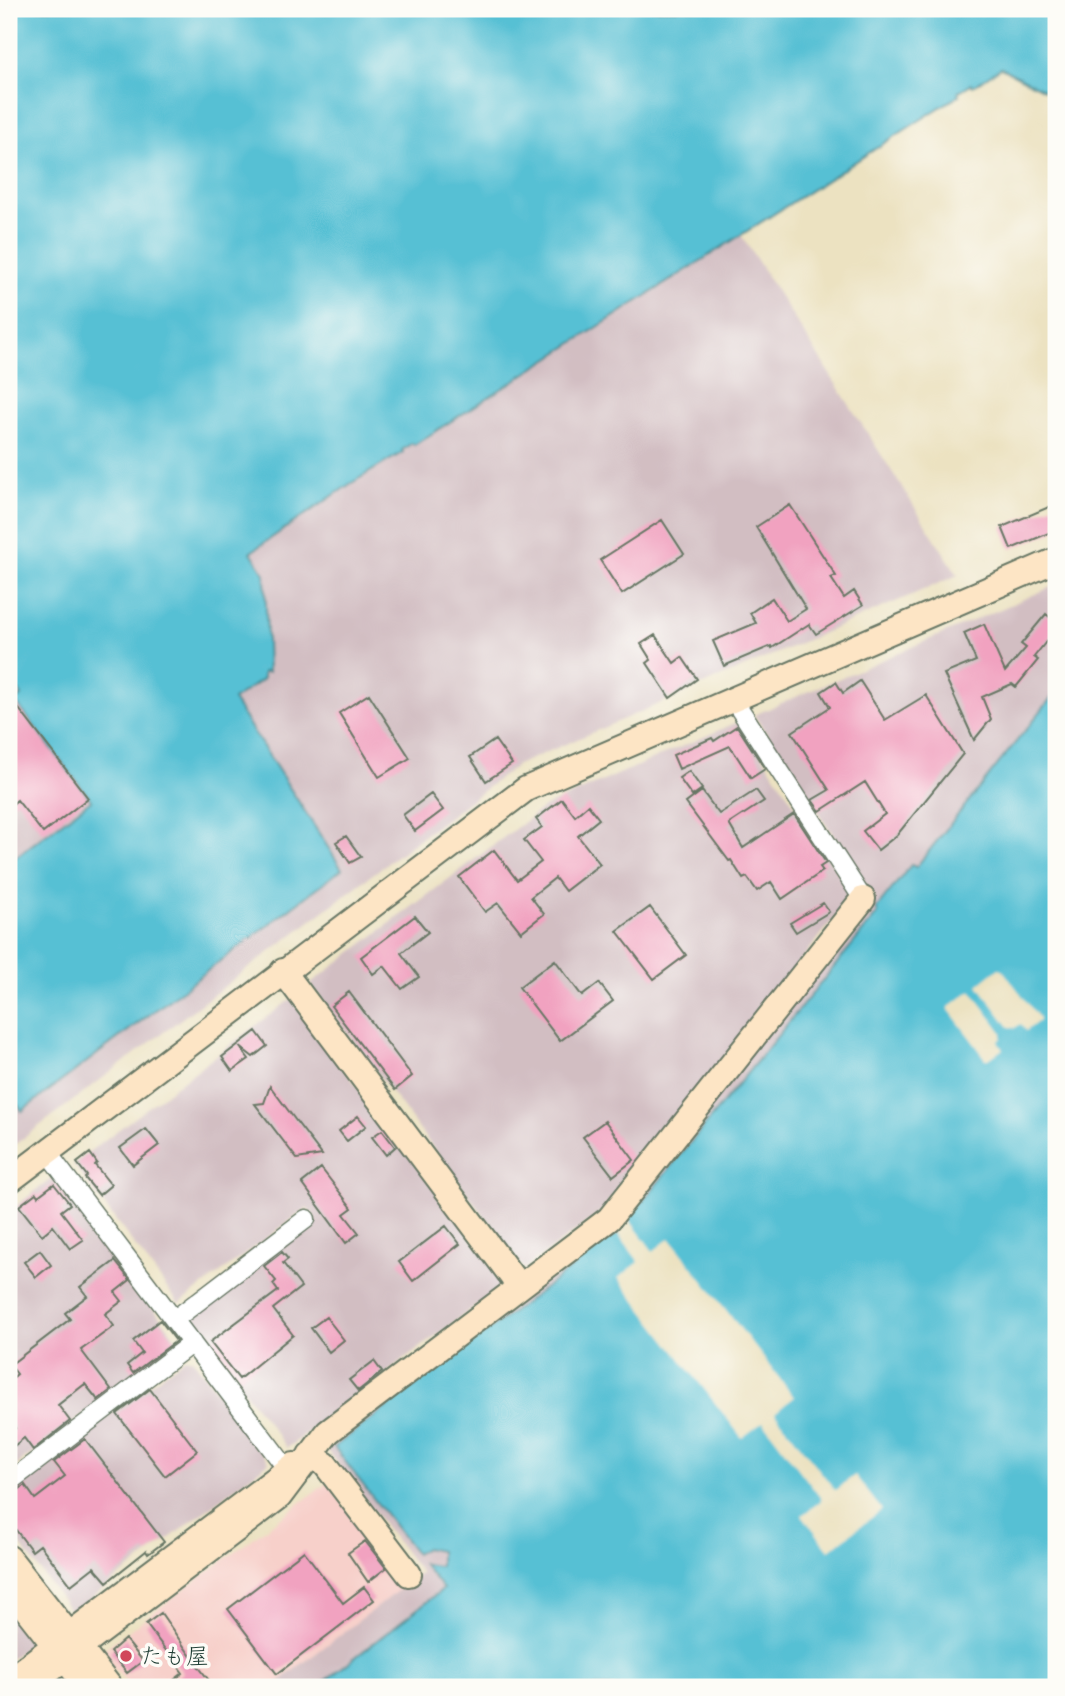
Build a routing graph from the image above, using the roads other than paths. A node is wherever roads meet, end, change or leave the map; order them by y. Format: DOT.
graph roads {
  1 [pos="1056,559"];
  2 [pos="733,699"];
  3 [pos="863,899"];
  4 [pos="284,971"];
  5 [pos="47,1152"];
  6 [pos="9,1181"];
  7 [pos="306,1219"];
  8 [pos="519,1286"];
  9 [pos="175,1319"];
  10 [pos="192,1343"];
  11 [pos="310,1455"];
  12 [pos="287,1469"];
  13 [pos="9,1482"];
  14 [pos="9,1558"];
  15 [pos="409,1574"];
  16 [pos="9,1587"];
  17 [pos="67,1647"];
  18 [pos="9,1680"];
  19 [pos="28,1687"];
  20 [pos="87,1687"];
  21 [pos="110,1687"];
  1 -- 2 [label="street"];
  2 -- 3 [label="street"];
  2 -- 4 [label="street"];
  3 -- 8 [label="street"];
  4 -- 5 [label="street"];
  4 -- 8 [label="street"];
  5 -- 6 [label="street"];
  5 -- 9 [label="street"];
  7 -- 9 [label="street"];
  8 -- 11 [label="street"];
  9 -- 10 [label="street"];
  10 -- 12 [label="street"];
  10 -- 13 [label="street"];
  11 -- 12 [label="street"];
  11 -- 15 [label="street"];
  11 -- 17 [label="street"];
  12 -- 17 [label="street"];
  14 -- 17 [label="street"];
  16 -- 17 [label="street"];
  17 -- 18 [label="street"];
  17 -- 19 [label="street"];
  17 -- 20 [label="street"];
  17 -- 21 [label="street"];
}
